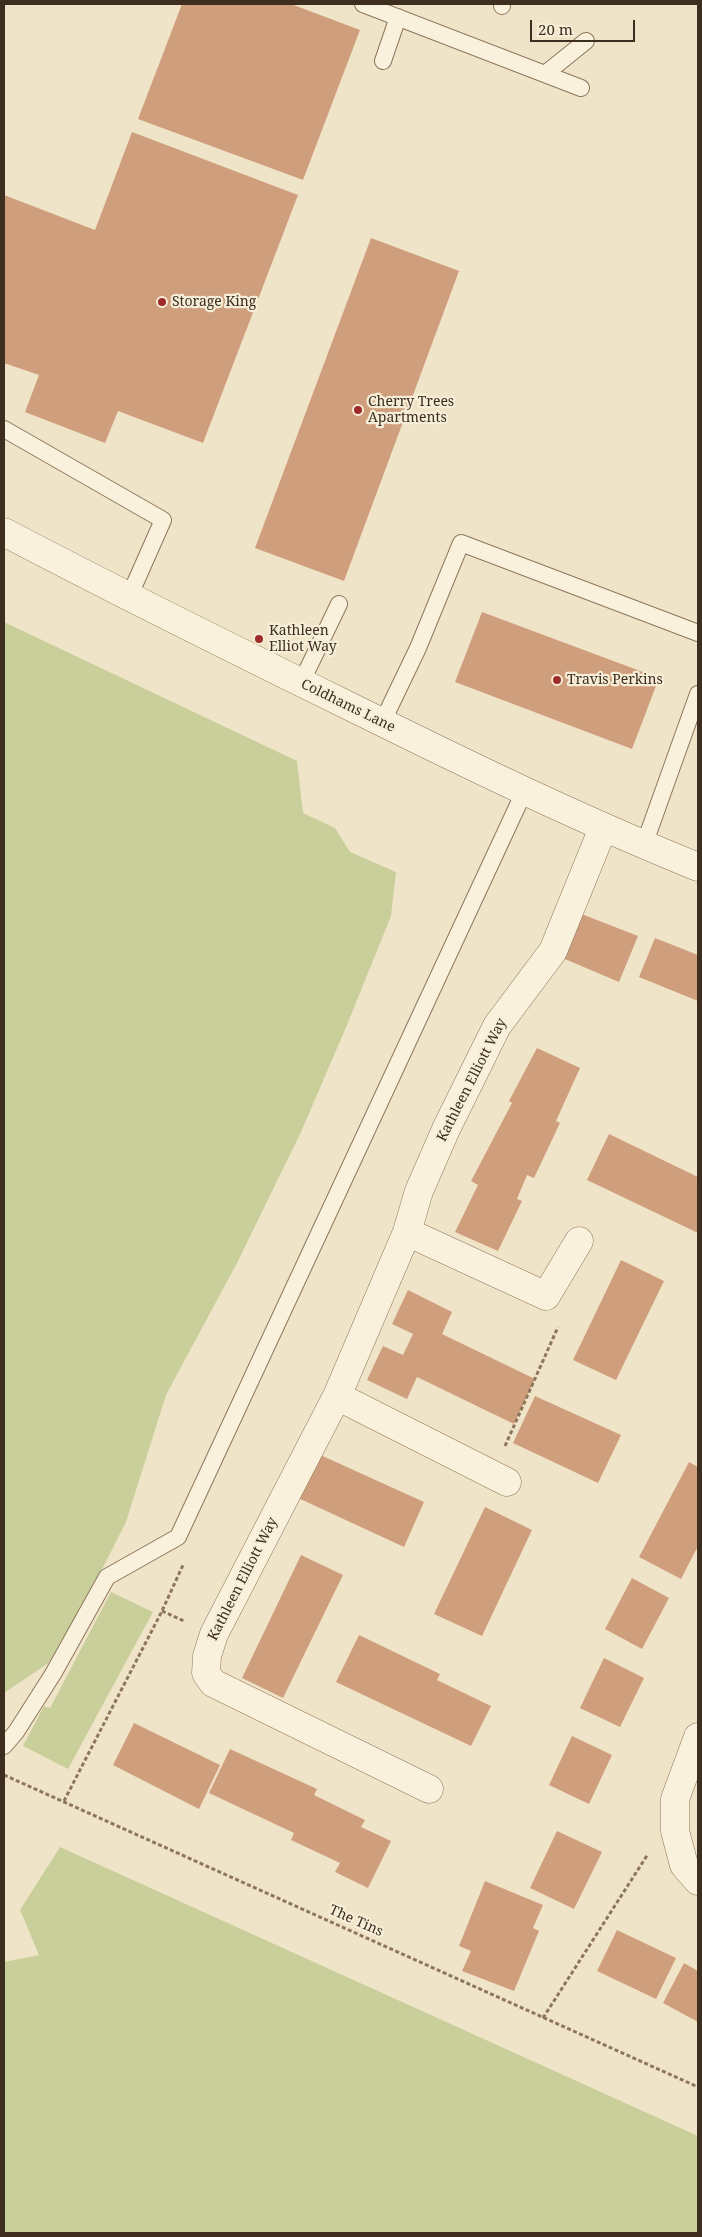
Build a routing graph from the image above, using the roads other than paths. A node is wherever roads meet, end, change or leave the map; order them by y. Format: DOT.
graph roads {
  1 [pos="364,4"];
  2 [pos="398,17"];
  3 [pos="586,40"];
  4 [pos="383,61"];
  5 [pos="546,74"];
  6 [pos="581,88"];
  7 [pos="4,429"];
  8 [pos="4,532"];
  9 [pos="129,597"];
  10 [pos="339,604"];
  11 [pos="698,633"];
  12 [pos="301,683"];
  13 [pos="698,694"];
  14 [pos="382,723"];
  15 [pos="524,792"];
  16 [pos="603,828"];
  17 [pos="644,845"];
  18 [pos="698,867"];
  19 [pos="407,1232"];
  20 [pos="579,1241"];
  21 [pos="337,1396"];
  22 [pos="500,1478"];
  23 [pos="698,1737"];
  24 [pos="4,1746"];
  25 [pos="429,1789"];
  26 [pos="698,1881"];
  1 -- 2 [label="lane"];
  2 -- 4 [label="lane"];
  2 -- 5 [label="lane"];
  3 -- 5 [label="lane"];
  5 -- 6 [label="lane"];
  7 -- 9 [label="lane"];
  8 -- 9 [label="street, Coldhams Lane"];
  9 -- 12 [label="street, Coldhams Lane"];
  10 -- 12 [label="lane"];
  11 -- 14 [label="lane"];
  12 -- 14 [label="street, Coldhams Lane"];
  13 -- 17 [label="lane"];
  14 -- 15 [label="street, Coldhams Lane"];
  15 -- 16 [label="street, Coldhams Lane"];
  15 -- 24 [label="lane"];
  16 -- 17 [label="street, Coldhams Lane"];
  16 -- 19 [label="street, Kathleen Elliott Way"];
  17 -- 18 [label="street, Coldhams Lane"];
  19 -- 20 [label="street"];
  19 -- 21 [label="street, Kathleen Elliott Way"];
  21 -- 22 [label="street"];
  21 -- 25 [label="street, Kathleen Elliott Way"];
  23 -- 26 [label="street"];
}
